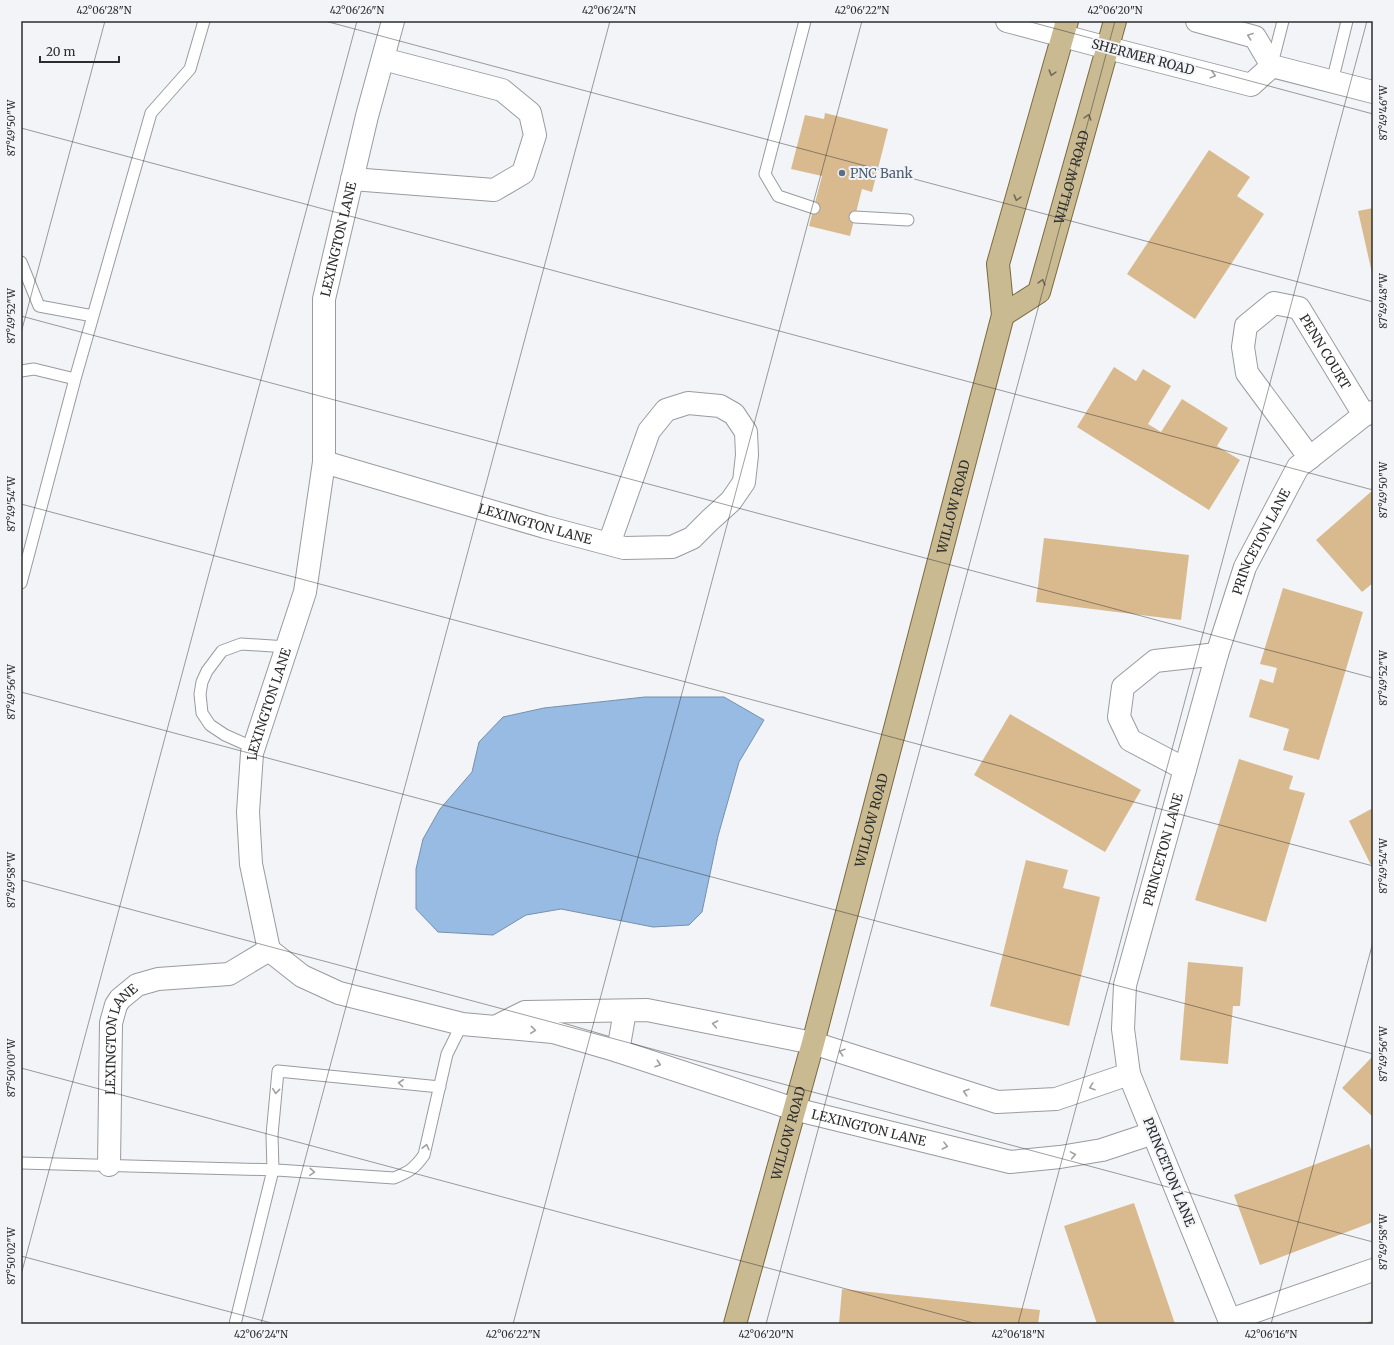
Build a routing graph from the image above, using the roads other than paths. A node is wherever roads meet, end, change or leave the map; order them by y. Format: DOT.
graph roads {
  1 [pos="204,21"];
  2 [pos="393,21"];
  3 [pos="805,21"];
  4 [pos="1008,21"];
  5 [pos="1115,21"];
  6 [pos="1197,21"];
  7 [pos="1283,21"];
  8 [pos="1347,21"];
  9 [pos="1065,28"];
  10 [pos="1108,48"];
  11 [pos="383,59"];
  12 [pos="1272,66"];
  13 [pos="1332,82"];
  14 [pos="1373,92"];
  15 [pos="352,179"];
  16 [pos="814,208"];
  17 [pos="855,218"];
  18 [pos="908,220"];
  19 [pos="21,262"];
  20 [pos="1003,315"];
  21 [pos="93,316"];
  22 [pos="21,371"];
  23 [pos="76,379"];
  24 [pos="1368,414"];
  25 [pos="1310,458"];
  26 [pos="324,462"];
  27 [pos="609,544"];
  28 [pos="21,583"];
  29 [pos="287,647"];
  30 [pos="1217,654"];
  31 [pos="254,748"];
  32 [pos="1185,769"];
  33 [pos="269,950"];
  34 [pos="625,1011"];
  35 [pos="462,1024"];
  36 [pos="494,1027"];
  37 [pos="813,1043"];
  38 [pos="618,1051"];
  39 [pos="1129,1074"];
  40 [pos="440,1087"];
  41 [pos="794,1109"];
  42 [pos="1153,1133"];
  43 [pos="21,1162"];
  44 [pos="109,1165"];
  45 [pos="273,1170"];
  46 [pos="1373,1270"];
  47 [pos="1230,1322"];
  48 [pos="235,1324"];
  49 [pos="735,1324"];
  1 -- 21 [label="lane"];
  2 -- 11 [label="street, LEXINGTON LANE"];
  3 -- 16 [label="lane"];
  4 -- 9 [label="street, SHERMER ROAD"];
  5 -- 10 [label="main road, WILLOW ROAD"];
  12 -- 6 [label="street, one-way"];
  7 -- 12 [label="lane"];
  8 -- 13 [label="lane"];
  9 -- 10 [label="street, SHERMER ROAD"];
  9 -- 20 [label="main road, WILLOW ROAD, one-way"];
  10 -- 12 [label="street, SHERMER ROAD, one-way"];
  20 -- 10 [label="main road, WILLOW ROAD, one-way"];
  11 -- 15 [label="street, LEXINGTON LANE"];
  11 -- 15 [label="street"];
  12 -- 13 [label="street"];
  13 -- 14 [label="street"];
  15 -- 26 [label="street, LEXINGTON LANE"];
  17 -- 18 [label="lane"];
  19 -- 21 [label="lane"];
  20 -- 37 [label="main road, WILLOW ROAD"];
  21 -- 23 [label="lane"];
  22 -- 23 [label="lane"];
  23 -- 28 [label="lane"];
  24 -- 25 [label="street, PRINCETON LANE"];
  24 -- 25 [label="street, PENN COURT"];
  25 -- 30 [label="street, PRINCETON LANE"];
  26 -- 27 [label="street, LEXINGTON LANE"];
  26 -- 29 [label="street, LEXINGTON LANE"];
  27 -- 27 [label="street, LEXINGTON LANE"];
  29 -- 31 [label="street, LEXINGTON LANE"];
  29 -- 31 [label="lane"];
  30 -- 32 [label="street, PRINCETON LANE"];
  30 -- 32 [label="street"];
  31 -- 33 [label="street, LEXINGTON LANE"];
  32 -- 39 [label="street, PRINCETON LANE"];
  33 -- 35 [label="street, LEXINGTON LANE"];
  33 -- 44 [label="street, LEXINGTON LANE"];
  34 -- 36 [label="street"];
  37 -- 34 [label="street, one-way"];
  34 -- 38 [label="street"];
  35 -- 36 [label="street, LEXINGTON LANE"];
  35 -- 40 [label="lane"];
  36 -- 38 [label="street, LEXINGTON LANE, one-way"];
  39 -- 37 [label="street, one-way"];
  37 -- 41 [label="main road, WILLOW ROAD"];
  38 -- 41 [label="street, LEXINGTON LANE, one-way"];
  39 -- 42 [label="street, PRINCETON LANE"];
  45 -- 40 [label="lane, one-way"];
  40 -- 45 [label="lane, one-way"];
  41 -- 42 [label="street, LEXINGTON LANE, one-way"];
  41 -- 49 [label="main road, WILLOW ROAD"];
  42 -- 47 [label="street, PRINCETON LANE"];
  43 -- 44 [label="lane"];
  44 -- 45 [label="lane"];
  45 -- 48 [label="lane"];
  46 -- 47 [label="street"];
}
